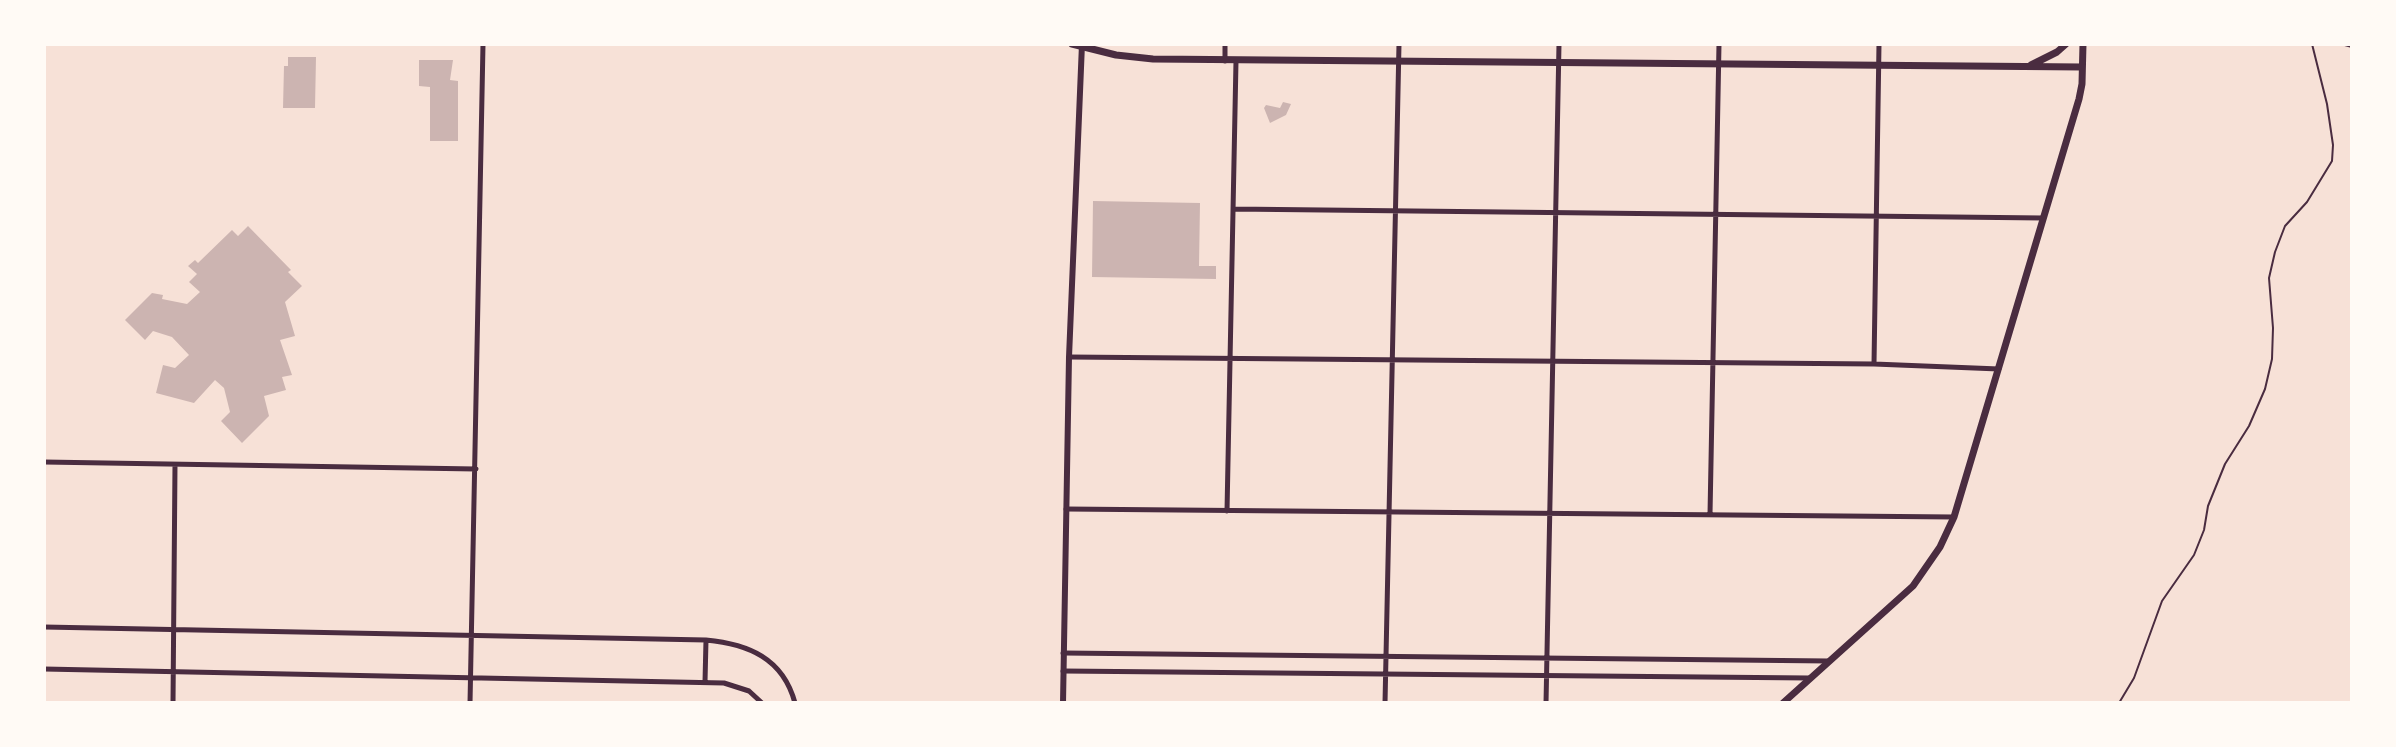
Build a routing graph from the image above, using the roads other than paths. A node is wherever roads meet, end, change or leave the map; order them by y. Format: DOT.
graph roads {
  1 [pos="484,44"];
  2 [pos="1072,44"];
  3 [pos="1225,44"];
  4 [pos="1399,44"];
  5 [pos="1559,44"];
  6 [pos="1719,44"];
  7 [pos="1879,44"];
  8 [pos="2066,44"];
  9 [pos="2083,44"];
  10 [pos="1082,45"];
  11 [pos="1225,61"];
  12 [pos="1236,61"];
  13 [pos="1399,61"];
  14 [pos="1558,63"];
  15 [pos="1718,65"];
  16 [pos="1878,66"];
  17 [pos="2028,67"];
  18 [pos="2082,67"];
  19 [pos="1233,209"];
  20 [pos="1395,210"];
  21 [pos="1555,213"];
  22 [pos="1715,215"];
  23 [pos="1876,215"];
  24 [pos="2043,218"];
  25 [pos="1069,357"];
  26 [pos="1230,359"];
  27 [pos="1391,360"];
  28 [pos="1552,361"];
  29 [pos="1712,363"];
  30 [pos="1874,365"];
  31 [pos="1998,369"];
  32 [pos="44,462"];
  33 [pos="174,465"];
  34 [pos="476,469"];
  35 [pos="1066,509"];
  36 [pos="1227,511"];
  37 [pos="1389,512"];
  38 [pos="1548,513"];
  39 [pos="1710,514"];
  40 [pos="1954,517"];
  41 [pos="44,626"];
  42 [pos="174,629"];
  43 [pos="473,635"];
  44 [pos="706,640"];
  45 [pos="1063,653"];
  46 [pos="1386,657"];
  47 [pos="1547,658"];
  48 [pos="1829,661"];
  49 [pos="44,669"];
  50 [pos="173,671"];
  51 [pos="1063,671"];
  52 [pos="1386,674"];
  53 [pos="1547,677"];
  54 [pos="470,678"];
  55 [pos="1809,678"];
  56 [pos="705,682"];
  57 [pos="173,703"];
  58 [pos="470,703"];
  59 [pos="761,703"];
  60 [pos="795,703"];
  61 [pos="1063,703"];
  62 [pos="1385,703"];
  63 [pos="1546,703"];
  64 [pos="1783,703"];
  1 -- 34 [label="street"];
  2 -- 10 [label="main road"];
  3 -- 11 [label="street"];
  4 -- 13 [label="street"];
  5 -- 14 [label="street"];
  6 -- 15 [label="street"];
  7 -- 16 [label="street"];
  8 -- 17 [label="main road"];
  9 -- 18 [label="main road"];
  10 -- 11 [label="main road"];
  10 -- 25 [label="street"];
  11 -- 12 [label="main road"];
  12 -- 13 [label="main road"];
  12 -- 19 [label="street"];
  13 -- 14 [label="main road"];
  13 -- 20 [label="street"];
  14 -- 15 [label="main road"];
  14 -- 21 [label="street"];
  15 -- 16 [label="main road"];
  15 -- 22 [label="street"];
  16 -- 17 [label="main road"];
  16 -- 23 [label="street"];
  17 -- 18 [label="main road"];
  18 -- 24 [label="main road"];
  19 -- 20 [label="street"];
  19 -- 26 [label="street"];
  20 -- 21 [label="street"];
  20 -- 27 [label="street"];
  21 -- 22 [label="street"];
  21 -- 28 [label="street"];
  22 -- 23 [label="street"];
  22 -- 29 [label="street"];
  23 -- 24 [label="street"];
  23 -- 30 [label="street"];
  24 -- 31 [label="main road"];
  25 -- 26 [label="street"];
  25 -- 35 [label="street"];
  26 -- 27 [label="street"];
  26 -- 36 [label="street"];
  27 -- 28 [label="street"];
  27 -- 37 [label="street"];
  28 -- 29 [label="street"];
  28 -- 38 [label="street"];
  29 -- 30 [label="street"];
  29 -- 39 [label="street"];
  30 -- 31 [label="street"];
  31 -- 40 [label="main road"];
  32 -- 33 [label="street"];
  33 -- 34 [label="street"];
  33 -- 42 [label="street"];
  34 -- 43 [label="street"];
  35 -- 36 [label="street"];
  35 -- 45 [label="street"];
  36 -- 37 [label="street"];
  37 -- 38 [label="street"];
  37 -- 46 [label="street"];
  38 -- 39 [label="street"];
  38 -- 47 [label="street"];
  39 -- 40 [label="street"];
  40 -- 48 [label="main road"];
  41 -- 42 [label="street"];
  42 -- 43 [label="street"];
  42 -- 50 [label="street"];
  43 -- 44 [label="street"];
  43 -- 54 [label="street"];
  44 -- 56 [label="street"];
  44 -- 60 [label="street"];
  45 -- 46 [label="street"];
  45 -- 51 [label="street"];
  46 -- 47 [label="street"];
  46 -- 52 [label="street"];
  47 -- 48 [label="street"];
  47 -- 53 [label="street"];
  48 -- 55 [label="main road"];
  49 -- 50 [label="street"];
  50 -- 54 [label="street"];
  50 -- 57 [label="street"];
  51 -- 52 [label="street"];
  51 -- 61 [label="street"];
  52 -- 53 [label="street"];
  52 -- 62 [label="street"];
  53 -- 55 [label="street"];
  53 -- 63 [label="street"];
  54 -- 56 [label="street"];
  54 -- 58 [label="street"];
  55 -- 64 [label="main road"];
  56 -- 59 [label="street"];
}
